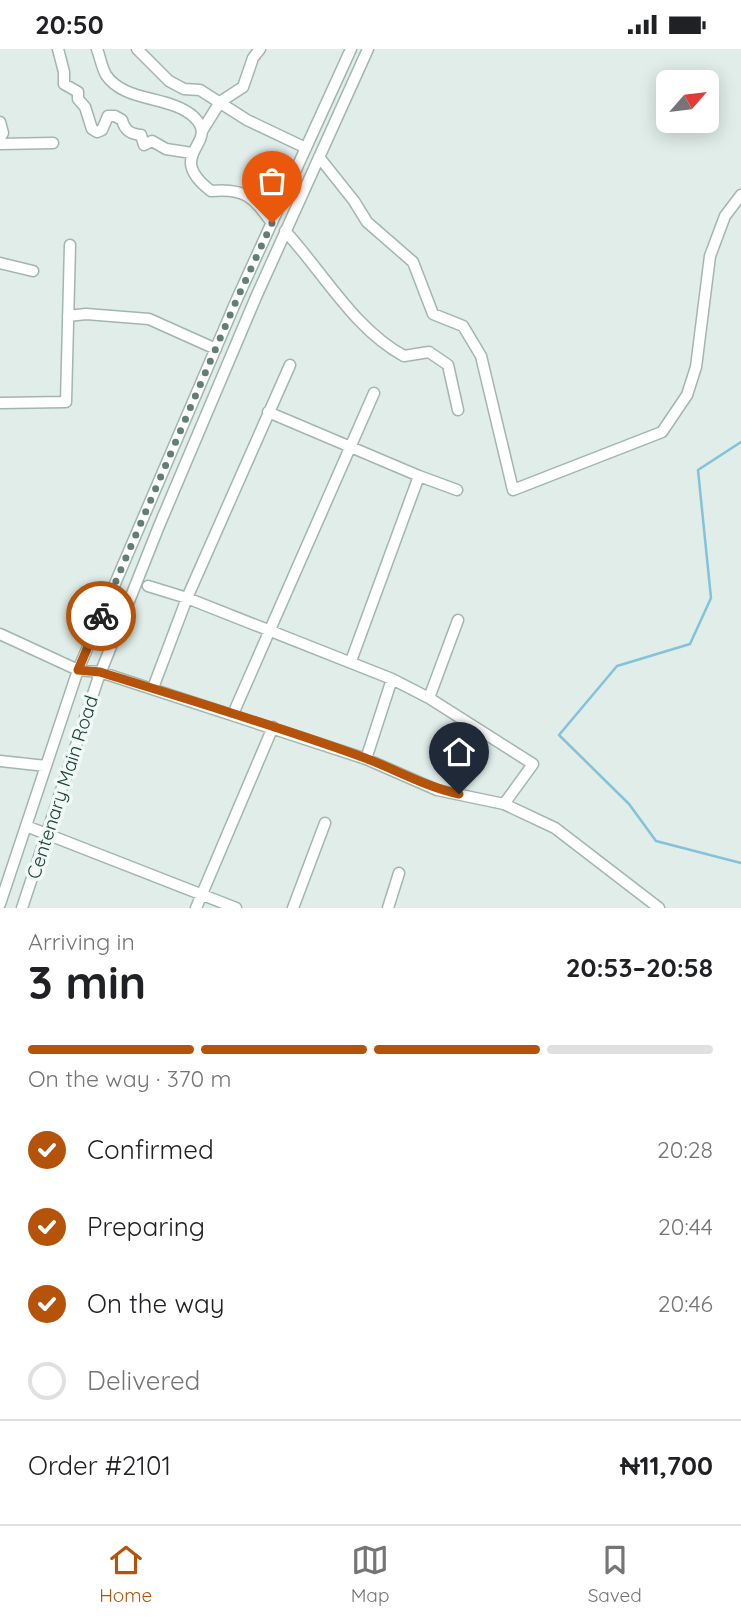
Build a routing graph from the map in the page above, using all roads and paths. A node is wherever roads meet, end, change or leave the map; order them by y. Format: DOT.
graph roads {
  1 [pos="58,49"];
  2 [pos="97,49"];
  3 [pos="137,49"];
  4 [pos="260,49"];
  5 [pos="351,49"];
  6 [pos="368,49"];
  7 [pos="220,102"];
  8 [pos="0,122"];
  9 [pos="202,131"];
  10 [pos="0,138"];
  11 [pos="52,143"];
  12 [pos="0,144"];
  13 [pos="306,148"];
  14 [pos="191,153"];
  15 [pos="319,157"];
  16 [pos="741,195"];
  17 [pos="272,223"];
  18 [pos="285,231"];
  19 [pos="70,245"];
  20 [pos="0,263"];
  21 [pos="33,271"];
  22 [pos="242,289"];
  23 [pos="256,297"];
  24 [pos="68,316"];
  25 [pos="216,349"];
  26 [pos="290,365"];
  27 [pos="374,393"];
  28 [pos="0,403"];
  29 [pos="457,410"];
  30 [pos="268,412"];
  31 [pos="352,447"];
  32 [pos="419,476"];
  33 [pos="457,489"];
  34 [pos="148,586"];
  35 [pos="187,598"];
  36 [pos="458,620"];
  37 [pos="269,631"];
  38 [pos="0,634"];
  39 [pos="351,661"];
  40 [pos="78,670"];
  41 [pos="100,672"];
  42 [pos="392,679"];
  43 [pos="153,688"];
  44 [pos="429,698"];
  45 [pos="233,714"];
  46 [pos="273,727"];
  47 [pos="366,759"];
  48 [pos="0,761"];
  49 [pos="46,766"];
  50 [pos="504,804"];
  51 [pos="325,823"];
  52 [pos="26,827"];
  53 [pos="47,834"];
  54 [pos="399,873"];
  55 [pos="201,893"];
  56 [pos="0,904"];
  57 [pos="22,908"];
  58 [pos="196,908"];
  59 [pos="236,908"];
  60 [pos="293,908"];
  61 [pos="387,908"];
  62 [pos="659,908"];
  1 -- 14 [label="street"];
  2 -- 9 [label="street"];
  3 -- 7 [label="street"];
  4 -- 7 [label="street"];
  5 -- 13 [label="street, Centenary Main Road"];
  6 -- 15 [label="street, Centenary Main Road"];
  7 -- 9 [label="street"];
  7 -- 13 [label="street"];
  8 -- 10 [label="street"];
  9 -- 14 [label="street"];
  11 -- 12 [label="street"];
  13 -- 17 [label="street, Centenary Main Road"];
  14 -- 17 [label="street"];
  15 -- 16 [label="street"];
  15 -- 18 [label="street, Centenary Main Road"];
  17 -- 22 [label="street, Centenary Main Road"];
  18 -- 23 [label="street, Centenary Main Road"];
  18 -- 29 [label="street"];
  19 -- 24 [label="street"];
  20 -- 21 [label="street"];
  22 -- 23 [label="street"];
  22 -- 25 [label="street, Centenary Main Road"];
  23 -- 41 [label="street, Centenary Main Road"];
  24 -- 25 [label="street"];
  24 -- 28 [label="street"];
  25 -- 40 [label="street, Centenary Main Road"];
  26 -- 30 [label="street"];
  27 -- 31 [label="street"];
  30 -- 31 [label="street"];
  30 -- 35 [label="street"];
  31 -- 32 [label="street"];
  31 -- 37 [label="street"];
  32 -- 33 [label="street"];
  32 -- 39 [label="street"];
  34 -- 35 [label="street"];
  35 -- 37 [label="street"];
  35 -- 43 [label="street"];
  36 -- 44 [label="street"];
  37 -- 39 [label="street"];
  37 -- 45 [label="street"];
  38 -- 40 [label="street"];
  39 -- 42 [label="street"];
  40 -- 41 [label="street"];
  40 -- 49 [label="street, Centenary Main Road"];
  41 -- 43 [label="street"];
  41 -- 53 [label="street, Centenary Main Road"];
  42 -- 44 [label="street"];
  42 -- 47 [label="street"];
  43 -- 45 [label="street"];
  44 -- 50 [label="street"];
  45 -- 46 [label="street"];
  46 -- 47 [label="street"];
  46 -- 55 [label="street"];
  47 -- 50 [label="street"];
  48 -- 49 [label="street"];
  49 -- 52 [label="street, Centenary Main Road"];
  50 -- 62 [label="street"];
  51 -- 60 [label="street"];
  52 -- 53 [label="street"];
  52 -- 56 [label="street, Centenary Main Road"];
  53 -- 55 [label="street"];
  53 -- 57 [label="street, Centenary Main Road"];
  54 -- 61 [label="street"];
  55 -- 58 [label="street"];
  55 -- 59 [label="street"];
}
